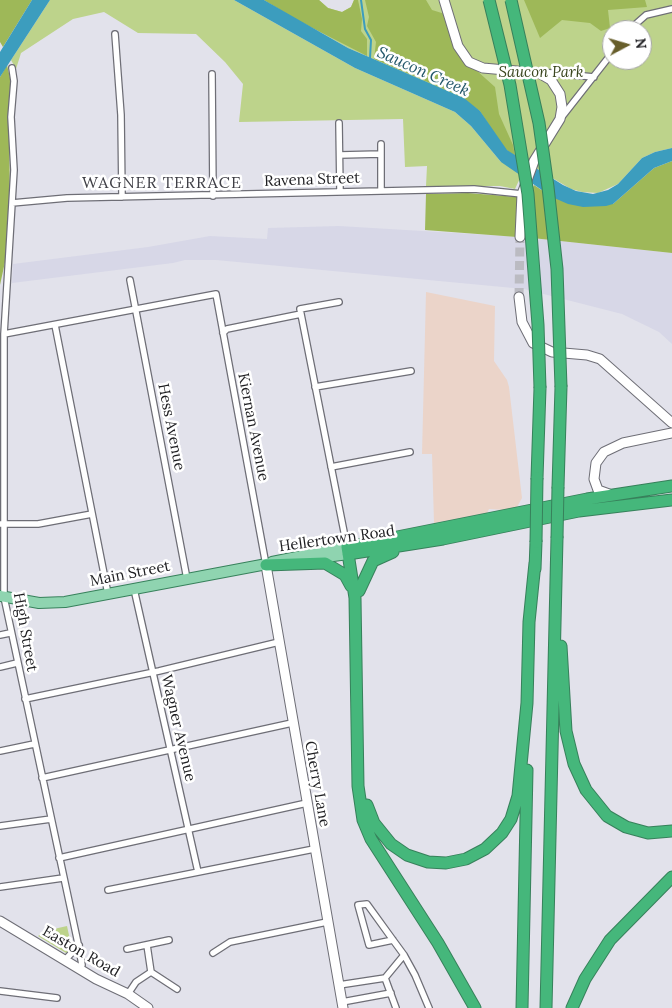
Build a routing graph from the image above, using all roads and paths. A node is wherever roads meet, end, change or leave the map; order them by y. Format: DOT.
graph roads {
  1 [pos="444,0"];
  2 [pos="489,0"];
  3 [pos="511,0"];
  4 [pos="672,9"];
  5 [pos="640,20"];
  6 [pos="115,34"];
  7 [pos="602,66"];
  8 [pos="12,68"];
  9 [pos="536,72"];
  10 [pos="212,74"];
  11 [pos="594,77"];
  12 [pos="338,122"];
  13 [pos="558,122"];
  14 [pos="381,144"];
  15 [pos="381,154"];
  16 [pos="340,155"];
  17 [pos="381,191"];
  18 [pos="340,192"];
  19 [pos="522,194"];
  20 [pos="214,196"];
  21 [pos="122,197"];
  22 [pos="12,203"];
  23 [pos="520,237"];
  24 [pos="130,280"];
  25 [pos="519,297"];
  26 [pos="339,302"];
  27 [pos="136,309"];
  28 [pos="301,314"];
  29 [pos="55,325"];
  30 [pos="4,334"];
  31 [pos="223,334"];
  32 [pos="412,371"];
  33 [pos="3,380"];
  34 [pos="315,387"];
  35 [pos="672,422"];
  36 [pos="672,433"];
  37 [pos="2,452"];
  38 [pos="410,452"];
  39 [pos="331,467"];
  40 [pos="672,486"];
  41 [pos="622,493"];
  42 [pos="672,500"];
  43 [pos="646,503"];
  44 [pos="672,508"];
  45 [pos="92,514"];
  46 [pos="3,524"];
  47 [pos="559,538"];
  48 [pos="412,544"];
  49 [pos="350,550"];
  50 [pos="535,563"];
  51 [pos="266,564"];
  52 [pos="187,579"];
  53 [pos="134,589"];
  54 [pos="108,594"];
  55 [pos="357,595"];
  56 [pos="2,596"];
  57 [pos="10,633"];
  58 [pos="0,635"];
  59 [pos="279,642"];
  60 [pos="18,664"];
  61 [pos="0,667"];
  62 [pos="153,672"];
  63 [pos="25,698"];
  64 [pos="292,723"];
  65 [pos="34,744"];
  66 [pos="171,750"];
  67 [pos="0,751"];
  68 [pos="42,778"];
  69 [pos="307,803"];
  70 [pos="50,819"];
  71 [pos="0,826"];
  72 [pos="189,829"];
  73 [pos="672,831"];
  74 [pos="314,849"];
  75 [pos="59,858"];
  76 [pos="198,872"];
  77 [pos="672,877"];
  78 [pos="63,878"];
  79 [pos="0,887"];
  80 [pos="108,890"];
  81 [pos="0,922"];
  82 [pos="327,922"];
  83 [pos="169,940"];
  84 [pos="393,940"];
  85 [pos="147,945"];
  86 [pos="79,946"];
  87 [pos="127,949"];
  88 [pos="213,953"];
  89 [pos="404,955"];
  90 [pos="65,960"];
  91 [pos="80,969"];
  92 [pos="151,972"];
  93 [pos="385,978"];
  94 [pos="339,985"];
  95 [pos="177,989"];
  96 [pos="0,991"];
  97 [pos="391,993"];
  98 [pos="128,994"];
  99 [pos="57,998"];
  100 [pos="343,1005"];
  101 [pos="148,1008"];
  102 [pos="396,1008"];
  103 [pos="429,1008"];
  104 [pos="475,1008"];
  105 [pos="522,1008"];
  106 [pos="546,1008"];
  107 [pos="572,1008"];
  1 -- 9 [label="street"];
  2 -- 50 [label="highway, bridge"];
  3 -- 47 [label="highway, bridge"];
  4 -- 5 [label="street"];
  6 -- 21 [label="street"];
  7 -- 11 [label="street"];
  8 -- 22 [label="street, High Street"];
  9 -- 11 [label="street"];
  9 -- 13 [label="street"];
  10 -- 20 [label="street"];
  11 -- 13 [label="street"];
  12 -- 16 [label="street"];
  13 -- 19 [label="street"];
  14 -- 15 [label="street"];
  15 -- 16 [label="street"];
  15 -- 17 [label="street"];
  16 -- 18 [label="street"];
  17 -- 18 [label="street, Ravena Street"];
  17 -- 19 [label="street, Ravena Street"];
  18 -- 20 [label="street, Ravena Street"];
  19 -- 23 [label="street"];
  20 -- 21 [label="street, Ravena Street"];
  21 -- 22 [label="street, Ravena Street"];
  22 -- 30 [label="street, High Street"];
  24 -- 27 [label="street, Hess Avenue"];
  25 -- 35 [label="street"];
  26 -- 28 [label="street"];
  27 -- 29 [label="street"];
  27 -- 31 [label="street, Kiernan Avenue"];
  27 -- 52 [label="street, Hess Avenue"];
  28 -- 31 [label="street"];
  28 -- 34 [label="street"];
  29 -- 30 [label="street"];
  29 -- 45 [label="street"];
  30 -- 33 [label="street, High Street"];
  31 -- 51 [label="street, Kiernan Avenue"];
  32 -- 34 [label="street"];
  33 -- 37 [label="street, High Street"];
  34 -- 39 [label="street"];
  36 -- 41 [label="street"];
  37 -- 46 [label="street, High Street"];
  38 -- 39 [label="street"];
  39 -- 49 [label="street"];
  40 -- 41 [label="highway, Hellertown Road"];
  41 -- 49 [label="highway, Hellertown Road"];
  42 -- 43 [label="highway, Hellertown Road"];
  43 -- 44 [label="highway"];
  43 -- 48 [label="highway, Hellertown Road"];
  45 -- 46 [label="street"];
  45 -- 54 [label="street"];
  46 -- 56 [label="street, High Street"];
  47 -- 73 [label="highway"];
  47 -- 106 [label="highway"];
  48 -- 49 [label="highway, Hellertown Road"];
  48 -- 55 [label="highway"];
  49 -- 51 [label="main road, Hellertown Road"];
  49 -- 55 [label="highway"];
  50 -- 55 [label="highway"];
  50 -- 105 [label="highway"];
  51 -- 52 [label="main road, Main Street"];
  51 -- 55 [label="highway"];
  51 -- 59 [label="street, Cherry Lane"];
  52 -- 53 [label="main road, Main Street"];
  53 -- 54 [label="main road, Main Street"];
  53 -- 62 [label="street, Wagner Avenue"];
  54 -- 56 [label="main road, Main Street"];
  55 -- 104 [label="highway"];
  56 -- 57 [label="street, High Street"];
  57 -- 58 [label="street"];
  57 -- 60 [label="street, High Street"];
  59 -- 62 [label="street"];
  59 -- 64 [label="street, Cherry Lane"];
  60 -- 61 [label="street"];
  60 -- 63 [label="street, High Street"];
  62 -- 63 [label="street"];
  62 -- 66 [label="street, Wagner Avenue"];
  63 -- 65 [label="street, High Street"];
  64 -- 66 [label="street"];
  64 -- 69 [label="street, Cherry Lane"];
  65 -- 67 [label="street"];
  65 -- 68 [label="street, High Street"];
  66 -- 68 [label="street"];
  66 -- 72 [label="street, Wagner Avenue"];
  68 -- 70 [label="street, High Street"];
  69 -- 72 [label="street"];
  69 -- 74 [label="street, Cherry Lane"];
  70 -- 71 [label="street"];
  70 -- 75 [label="street, High Street"];
  72 -- 75 [label="street"];
  72 -- 76 [label="street, Wagner Avenue"];
  74 -- 76 [label="street"];
  74 -- 82 [label="street, Cherry Lane"];
  75 -- 78 [label="street, High Street"];
  76 -- 80 [label="street"];
  77 -- 107 [label="highway"];
  78 -- 79 [label="street"];
  78 -- 86 [label="street, High Street"];
  81 -- 90 [label="street, Easton Road"];
  82 -- 88 [label="street"];
  82 -- 94 [label="street, Cherry Lane"];
  83 -- 85 [label="street"];
  84 -- 84 [label="street"];
  84 -- 89 [label="street"];
  85 -- 87 [label="street"];
  85 -- 92 [label="street"];
  86 -- 90 [label="street"];
  86 -- 91 [label="street, High Street"];
  89 -- 93 [label="street"];
  89 -- 103 [label="street"];
  90 -- 91 [label="street, Easton Road"];
  91 -- 98 [label="street, Easton Road"];
  92 -- 95 [label="street"];
  92 -- 98 [label="street"];
  93 -- 94 [label="street"];
  93 -- 97 [label="street"];
  94 -- 100 [label="street, Cherry Lane"];
  96 -- 99 [label="street"];
  97 -- 100 [label="street"];
  97 -- 102 [label="street"];
  98 -- 101 [label="street, Easton Road"];
}
